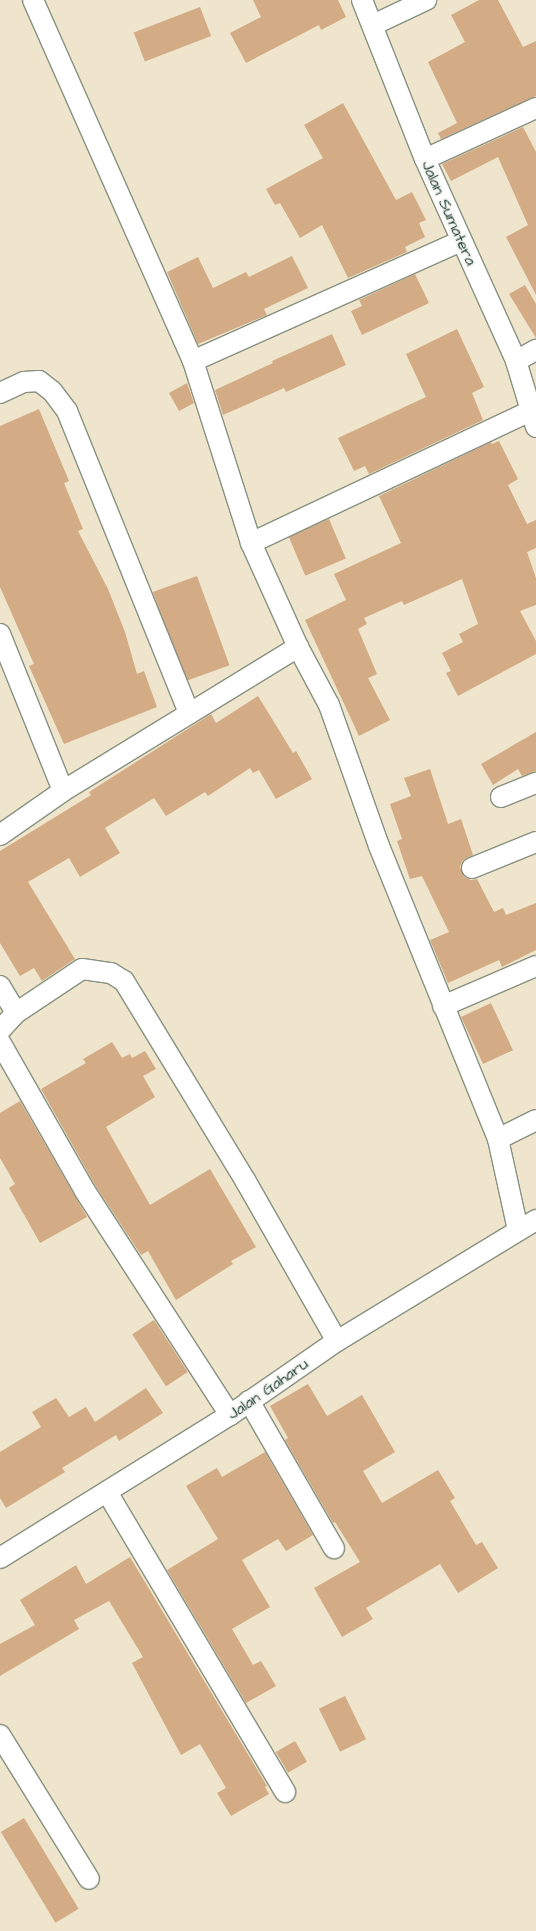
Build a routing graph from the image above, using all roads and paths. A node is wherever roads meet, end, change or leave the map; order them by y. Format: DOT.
graph roads {
  1 [pos="33,0"];
  2 [pos="362,0"];
  3 [pos="426,0"];
  4 [pos="373,25"];
  5 [pos="536,108"];
  6 [pos="425,160"];
  7 [pos="461,241"];
  8 [pos="536,350"];
  9 [pos="193,360"];
  10 [pos="516,361"];
  11 [pos="0,393"];
  12 [pos="533,419"];
  13 [pos="251,543"];
  14 [pos="0,634"];
  15 [pos="298,647"];
  16 [pos="189,713"];
  17 [pos="536,783"];
  18 [pos="63,791"];
  19 [pos="501,797"];
  20 [pos="0,835"];
  21 [pos="536,842"];
  22 [pos="472,868"];
  23 [pos="536,966"];
  24 [pos="0,986"];
  25 [pos="443,1006"];
  26 [pos="16,1013"];
  27 [pos="0,1030"];
  28 [pos="0,1042"];
  29 [pos="536,1120"];
  30 [pos="498,1140"];
  31 [pos="536,1220"];
  32 [pos="518,1230"];
  33 [pos="337,1341"];
  34 [pos="248,1401"];
  35 [pos="230,1415"];
  36 [pos="107,1492"];
  37 [pos="334,1548"];
  38 [pos="0,1558"];
  39 [pos="0,1735"];
  40 [pos="285,1792"];
  41 [pos="89,1879"];
  1 -- 9 [label="street"];
  2 -- 4 [label="street, Jalan Sumatera"];
  3 -- 4 [label="street"];
  4 -- 6 [label="street, Jalan Sumatera"];
  5 -- 6 [label="street"];
  6 -- 7 [label="street, Jalan Sumatera"];
  7 -- 9 [label="street"];
  7 -- 10 [label="street, Jalan Sumatera"];
  8 -- 10 [label="street"];
  9 -- 13 [label="street"];
  10 -- 12 [label="street, Jalan Sumatera"];
  11 -- 16 [label="street"];
  12 -- 13 [label="street"];
  13 -- 15 [label="street"];
  14 -- 18 [label="street"];
  15 -- 16 [label="street"];
  15 -- 25 [label="street"];
  16 -- 18 [label="street"];
  17 -- 19 [label="street"];
  18 -- 20 [label="street"];
  21 -- 22 [label="street"];
  23 -- 25 [label="street"];
  24 -- 26 [label="street"];
  25 -- 30 [label="street"];
  26 -- 27 [label="street"];
  26 -- 33 [label="street"];
  28 -- 35 [label="street"];
  29 -- 30 [label="street"];
  30 -- 32 [label="street"];
  31 -- 32 [label="street, Jalan Gaharu"];
  32 -- 33 [label="street, Jalan Gaharu"];
  33 -- 34 [label="street, Jalan Gaharu"];
  34 -- 35 [label="street, Jalan Gaharu"];
  34 -- 37 [label="street"];
  35 -- 36 [label="street, Jalan Gaharu"];
  36 -- 38 [label="street, Jalan Gaharu"];
  36 -- 40 [label="street"];
  39 -- 41 [label="street"];
}
